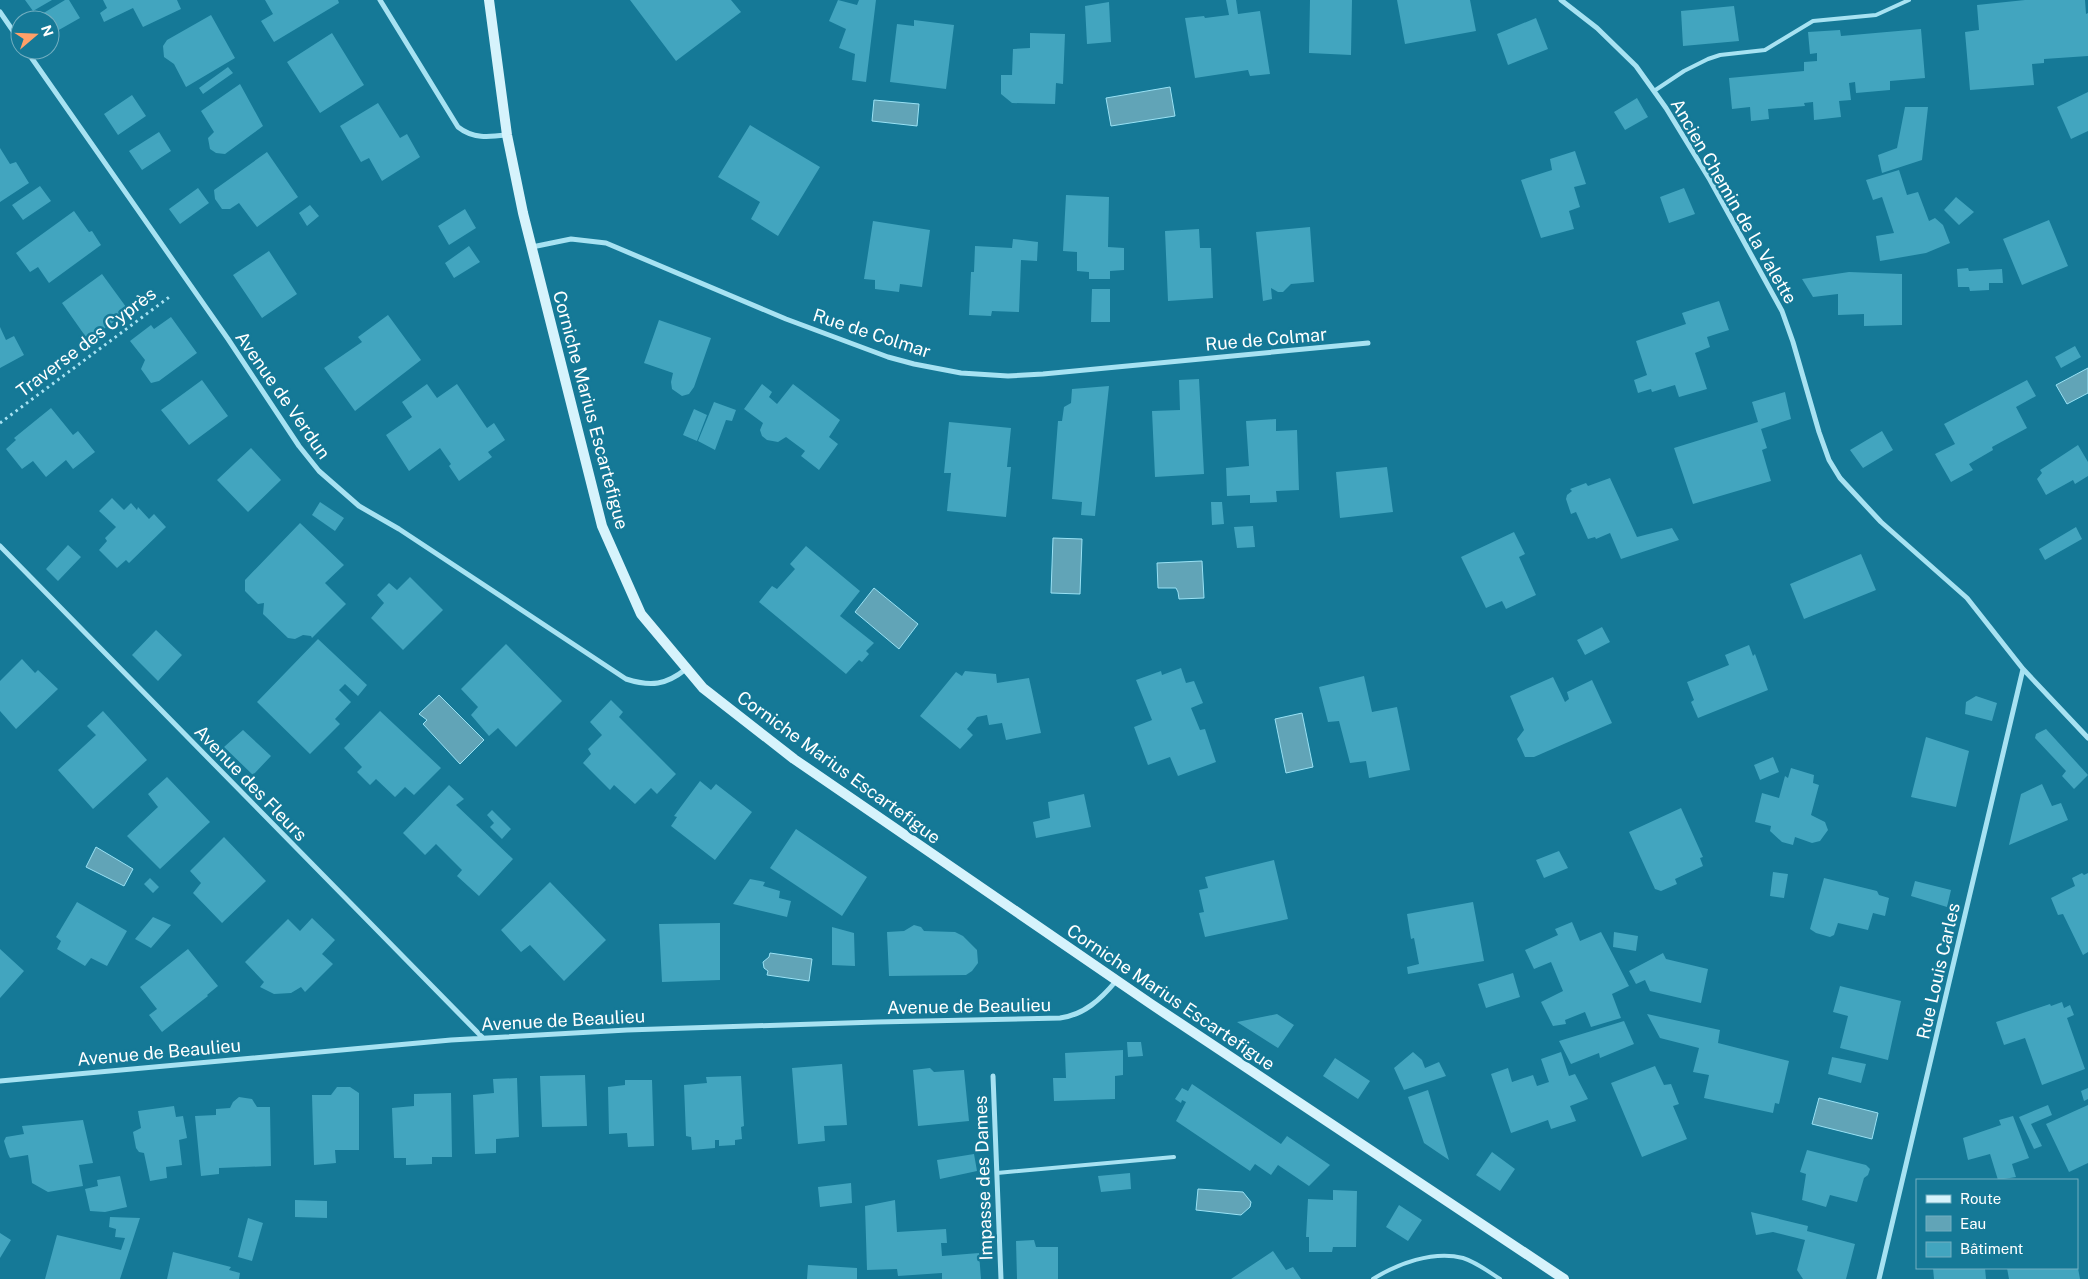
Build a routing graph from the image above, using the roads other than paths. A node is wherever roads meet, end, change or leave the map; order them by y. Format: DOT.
graph roads {
  1 [pos="380,0"];
  2 [pos="489,0"];
  3 [pos="1561,0"];
  4 [pos="1909,0"];
  5 [pos="0,12"];
  6 [pos="10,26"];
  7 [pos="33,60"];
  8 [pos="1654,91"];
  9 [pos="507,135"];
  10 [pos="532,247"];
  11 [pos="1368,343"];
  12 [pos="0,546"];
  13 [pos="686,668"];
  14 [pos="2023,669"];
  15 [pos="2088,738"];
  16 [pos="1116,981"];
  17 [pos="482,1038"];
  18 [pos="993,1076"];
  19 [pos="0,1081"];
  20 [pos="1174,1157"];
  21 [pos="997,1173"];
  22 [pos="1001,1279"];
  23 [pos="1373,1279"];
  24 [pos="1500,1279"];
  25 [pos="1564,1279"];
  26 [pos="1879,1279"];
  1 -- 9 [label="street"];
  2 -- 9 [label="main road, Corniche Marius Escartefigue"];
  3 -- 8 [label="street, Ancien Chemin de la Valette"];
  4 -- 8 [label="lane"];
  5 -- 6 [label="street"];
  7 -- 13 [label="street, Avenue de Verdun"];
  8 -- 14 [label="street, Ancien Chemin de la Valette"];
  9 -- 10 [label="main road, Corniche Marius Escartefigue"];
  10 -- 11 [label="street, Rue de Colmar"];
  10 -- 13 [label="main road, Corniche Marius Escartefigue"];
  12 -- 17 [label="street, Avenue des Fleurs"];
  13 -- 16 [label="main road, Corniche Marius Escartefigue"];
  14 -- 15 [label="street, Ancien Chemin de la Valette"];
  14 -- 26 [label="street, Rue Louis Carles"];
  16 -- 17 [label="street, Avenue de Beaulieu"];
  16 -- 25 [label="main road, Corniche Marius Escartefigue"];
  17 -- 19 [label="street, Avenue de Beaulieu"];
  18 -- 21 [label="street, Impasse des Dames"];
  20 -- 21 [label="lane"];
  21 -- 22 [label="street, Impasse des Dames"];
  23 -- 24 [label="lane"];
}
